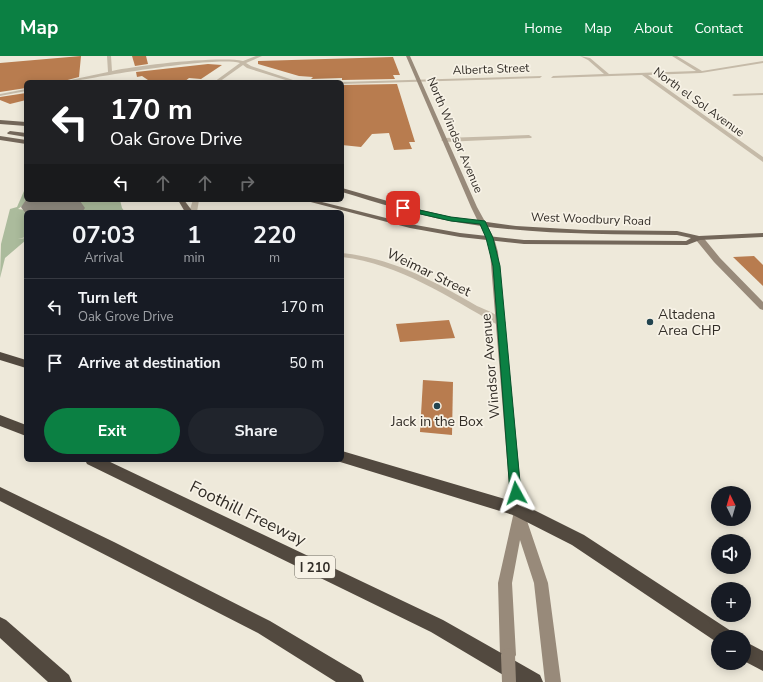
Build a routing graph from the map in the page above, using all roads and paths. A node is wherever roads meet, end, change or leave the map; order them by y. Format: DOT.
graph roads {
  1 [pos="109,56"];
  2 [pos="260,56"];
  3 [pos="408,56"];
  4 [pos="582,56"];
  5 [pos="674,56"];
  6 [pos="242,62"];
  7 [pos="763,62"];
  8 [pos="110,72"];
  9 [pos="701,72"];
  10 [pos="643,74"];
  11 [pos="608,75"];
  12 [pos="540,77"];
  13 [pos="553,77"];
  14 [pos="72,80"];
  15 [pos="219,80"];
  16 [pos="291,80"];
  17 [pos="419,81"];
  18 [pos="344,84"];
  19 [pos="24,90"];
  20 [pos="763,94"];
  21 [pos="0,95"];
  22 [pos="734,95"];
  23 [pos="0,118"];
  24 [pos="24,118"];
  25 [pos="0,122"];
  26 [pos="24,124"];
  27 [pos="0,132"];
  28 [pos="24,134"];
  29 [pos="529,137"];
  30 [pos="0,138"];
  31 [pos="444,140"];
  32 [pos="24,142"];
  33 [pos="763,160"];
  34 [pos="344,191"];
  35 [pos="314,202"];
  36 [pos="483,223"];
  37 [pos="763,235"];
  38 [pos="490,238"];
  39 [pos="699,238"];
  40 [pos="344,255"];
  41 [pos="763,307"];
  42 [pos="501,323"];
  43 [pos="0,356"];
  44 [pos="24,363"];
  45 [pos="0,420"];
  46 [pos="24,431"];
  47 [pos="344,458"];
  48 [pos="96,462"];
  49 [pos="0,494"];
  50 [pos="518,513"];
  51 [pos="0,626"];
  52 [pos="714,630"];
  53 [pos="751,654"];
  54 [pos="763,662"];
  55 [pos="62,682"];
  56 [pos="354,682"];
  57 [pos="509,682"];
  58 [pos="533,682"];
  59 [pos="553,682"];
  1 -- 8 [label="street"];
  2 -- 6 [label="street"];
  3 -- 17 [label="street, North Windsor Avenue"];
  4 -- 11 [label="street"];
  5 -- 9 [label="street"];
  6 -- 8 [label="street"];
  6 -- 15 [label="street"];
  6 -- 16 [label="street"];
  7 -- 9 [label="street"];
  8 -- 14 [label="street"];
  9 -- 10 [label="street"];
  10 -- 11 [label="street"];
  10 -- 33 [label="street, North el Sol Avenue"];
  11 -- 13 [label="street"];
  12 -- 17 [label="street, Alberta Street"];
  17 -- 18 [label="street, Alberta Street"];
  17 -- 31 [label="street, North Windsor Avenue"];
  19 -- 21 [label="street"];
  20 -- 22 [label="street"];
  23 -- 24 [label="main road"];
  25 -- 26 [label="main road"];
  27 -- 28 [label="main road"];
  29 -- 31 [label="street"];
  30 -- 32 [label="main road"];
  31 -- 36 [label="street, North Windsor Avenue"];
  34 -- 36 [label="main road, West Woodbury Road"];
  35 -- 38 [label="main road, West Woodbury Road"];
  36 -- 38 [label="street, Windsor Avenue"];
  36 -- 39 [label="main road, West Woodbury Road"];
  37 -- 39 [label="main road, West Woodbury Road"];
  38 -- 39 [label="main road, West Woodbury Road"];
  38 -- 42 [label="street, Windsor Avenue"];
  39 -- 41 [label="street"];
  40 -- 42 [label="street, Weimar Street"];
  42 -- 50 [label="street, Windsor Avenue"];
  43 -- 44 [label="highway"];
  45 -- 46 [label="highway"];
  47 -- 50 [label="highway"];
  48 -- 58 [label="highway, Foothill Freeway / I 210"];
  49 -- 56 [label="highway"];
  50 -- 52 [label="highway"];
  50 -- 57 [label="street, bridge"];
  50 -- 59 [label="street"];
  51 -- 55 [label="highway"];
  53 -- 54 [label="highway"];
}
